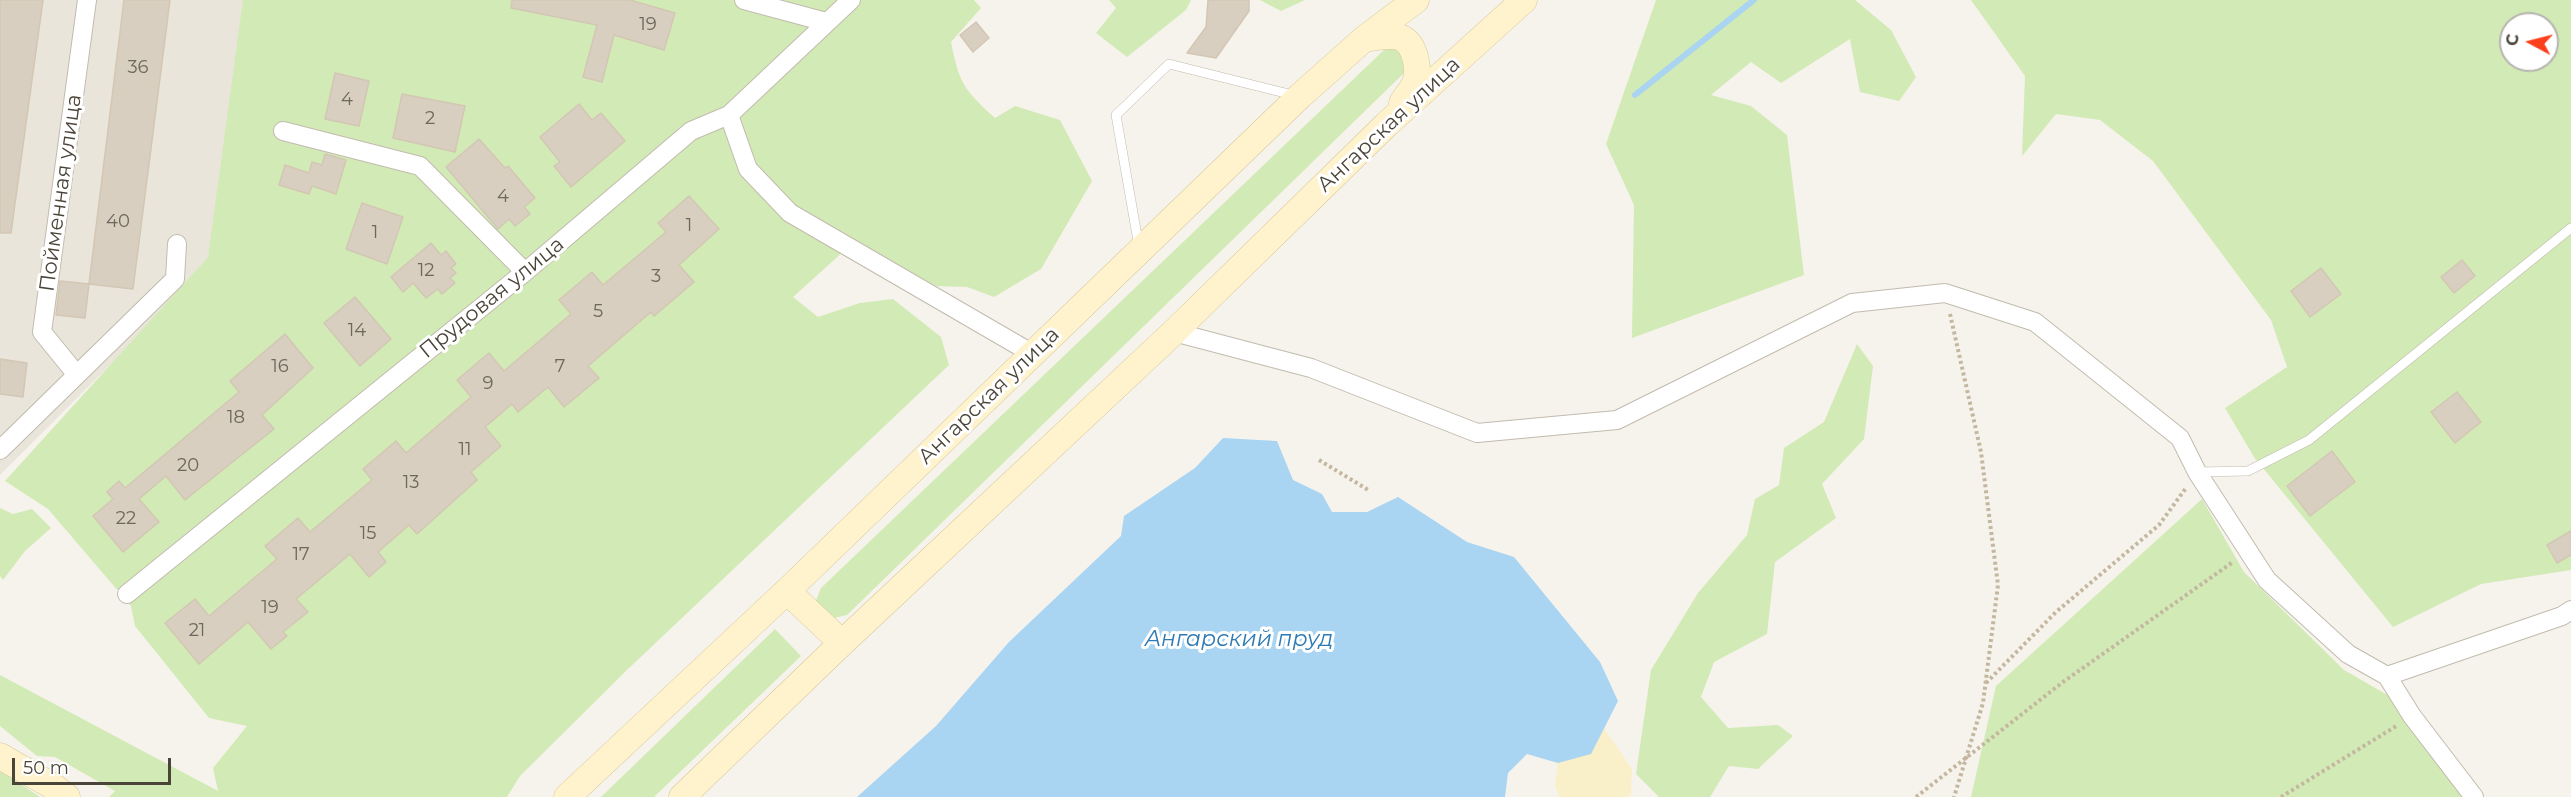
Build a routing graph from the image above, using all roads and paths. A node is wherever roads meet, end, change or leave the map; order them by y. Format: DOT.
graph roads {
  1 [pos="87,0"];
  2 [pos="744,0"];
  3 [pos="851,0"];
  4 [pos="1416,0"];
  5 [pos="1524,0"];
  6 [pos="826,22"];
  7 [pos="1364,39"];
  8 [pos="1299,96"];
  9 [pos="729,115"];
  10 [pos="1386,125"];
  11 [pos="283,131"];
  12 [pos="2571,228"];
  13 [pos="177,244"];
  14 [pos="1140,253"];
  15 [pos="525,272"];
  16 [pos="1946,293"];
  17 [pos="1174,332"];
  18 [pos="1033,354"];
  19 [pos="77,375"];
  20 [pos="0,450"];
  21 [pos="1319,460"];
  22 [pos="2197,472"];
  23 [pos="1370,491"];
  24 [pos="2248,551"];
  25 [pos="787,591"];
  26 [pos="127,594"];
  27 [pos="2571,610"];
  28 [pos="842,643"];
  29 [pos="2387,676"];
  30 [pos="1986,683"];
  31 [pos="2412,716"];
  32 [pos="0,756"];
  33 [pos="1966,759"];
  34 [pos="2475,795"];
  35 [pos="67,797"];
  36 [pos="567,797"];
  37 [pos="682,797"];
  38 [pos="1916,797"];
  39 [pos="1954,797"];
  40 [pos="2281,797"];
  1 -- 19 [label="street, Пойменная улица"];
  2 -- 6 [label="street"];
  3 -- 6 [label="street, Прудовая улица"];
  4 -- 7 [label="main road, Ангарская улица"];
  5 -- 10 [label="main road, Ангарская улица"];
  6 -- 9 [label="street, Прудовая улица"];
  7 -- 8 [label="main road, Ангарская улица"];
  7 -- 10 [label="main road"];
  8 -- 14 [label="main road, Ангарская улица"];
  8 -- 14 [label="lane"];
  9 -- 15 [label="street, Прудовая улица"];
  9 -- 18 [label="street"];
  10 -- 17 [label="main road, Ангарская улица"];
  11 -- 15 [label="street"];
  12 -- 22 [label="lane"];
  13 -- 19 [label="street"];
  14 -- 18 [label="main road, Ангарская улица"];
  15 -- 26 [label="street, Прудовая улица"];
  16 -- 17 [label="street"];
  16 -- 22 [label="street"];
  16 -- 30 [label="path"];
  17 -- 28 [label="main road, Ангарская улица"];
  18 -- 25 [label="main road, Ангарская улица"];
  19 -- 20 [label="street"];
  21 -- 23 [label="path"];
  22 -- 24 [label="street"];
  22 -- 30 [label="path"];
  24 -- 29 [label="street"];
  24 -- 33 [label="path"];
  25 -- 28 [label="main road"];
  25 -- 36 [label="main road, Ангарская улица"];
  27 -- 29 [label="street"];
  28 -- 37 [label="main road, Ангарская улица"];
  29 -- 31 [label="street"];
  30 -- 33 [label="path"];
  31 -- 34 [label="street"];
  31 -- 40 [label="path"];
  32 -- 35 [label="main road"];
  33 -- 38 [label="path"];
  33 -- 39 [label="path"];
}
